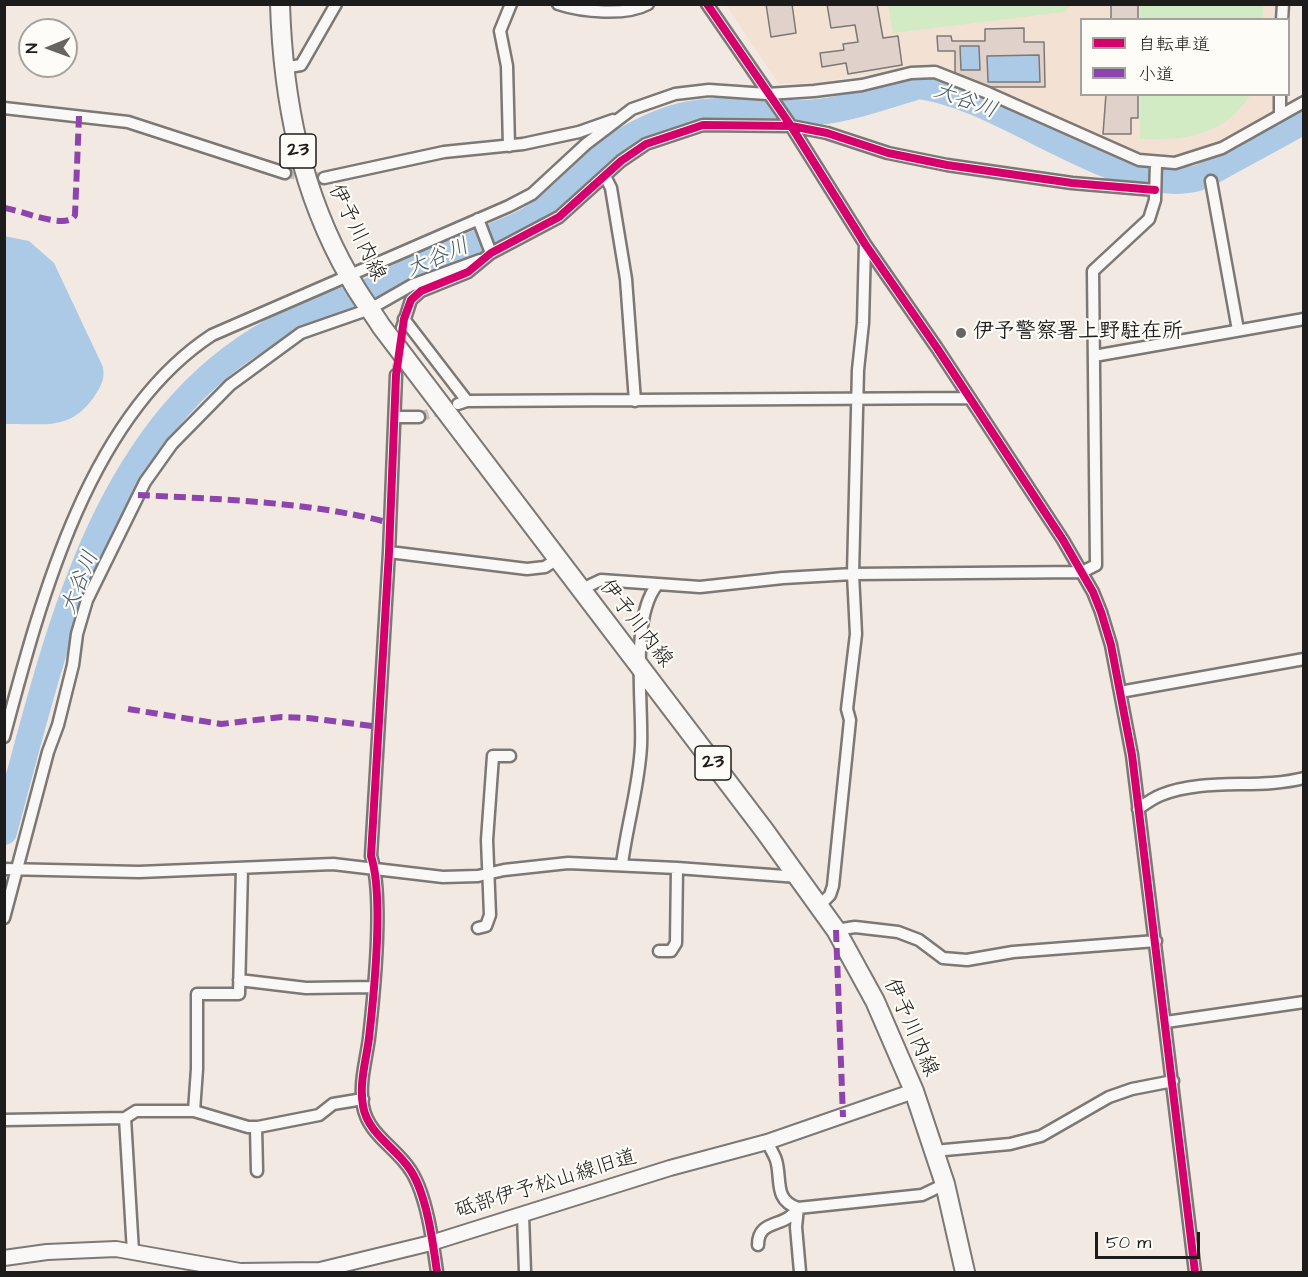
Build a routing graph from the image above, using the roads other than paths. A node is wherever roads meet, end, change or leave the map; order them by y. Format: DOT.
graph roads {
  1 [pos="280,4"];
  2 [pos="336,4"];
  3 [pos="511,4"];
  4 [pos="558,4"];
  5 [pos="648,4"];
  6 [pos="707,4"];
  7 [pos="283,68"];
  8 [pos="769,95"];
  9 [pos="1280,96"];
  10 [pos="1304,102"];
  11 [pos="4,108"];
  12 [pos="1280,115"];
  13 [pos="622,117"];
  14 [pos="789,124"];
  15 [pos="509,146"];
  16 [pos="1156,165"];
  17 [pos="285,173"];
  18 [pos="604,177"];
  19 [pos="324,178"];
  20 [pos="1211,181"];
  21 [pos="1156,187"];
  22 [pos="480,222"];
  23 [pos="865,244"];
  24 [pos="490,249"];
  25 [pos="480,260"];
  26 [pos="352,281"];
  27 [pos="368,306"];
  28 [pos="1304,319"];
  29 [pos="1238,330"];
  30 [pos="1094,356"];
  31 [pos="396,375"];
  32 [pos="970,398"];
  33 [pos="858,400"];
  34 [pos="635,401"];
  35 [pos="394,417"];
  36 [pos="419,417"];
  37 [pos="389,552"];
  38 [pos="557,559"];
  39 [pos="1082,572"];
  40 [pos="853,574"];
  41 [pos="657,585"];
  42 [pos="580,590"];
  43 [pos="1304,659"];
  44 [pos="640,667"];
  45 [pos="1120,692"];
  46 [pos="4,737"];
  47 [pos="510,756"];
  48 [pos="1304,778"];
  49 [pos="1138,809"];
  50 [pos="622,864"];
  51 [pos="242,867"];
  52 [pos="677,868"];
  53 [pos="12,869"];
  54 [pos="375,870"];
  55 [pos="488,874"];
  56 [pos="798,877"];
  57 [pos="819,906"];
  58 [pos="4,918"];
  59 [pos="478,928"];
  60 [pos="836,930"];
  61 [pos="1156,941"];
  62 [pos="659,951"];
  63 [pos="239,980"];
  64 [pos="372,987"];
  65 [pos="1304,1002"];
  66 [pos="1166,1022"];
  67 [pos="1173,1081"];
  68 [pos="914,1091"];
  69 [pos="363,1099"];
  70 [pos="194,1111"];
  71 [pos="125,1118"];
  72 [pos="4,1120"];
  73 [pos="256,1127"];
  74 [pos="767,1142"];
  75 [pos="934,1151"];
  76 [pos="257,1171"];
  77 [pos="945,1184"];
  78 [pos="798,1208"];
  79 [pos="522,1215"];
  80 [pos="431,1243"];
  81 [pos="758,1245"];
  82 [pos="133,1252"];
  83 [pos="4,1258"];
  84 [pos="436,1272"];
  85 [pos="525,1272"];
  86 [pos="800,1272"];
  87 [pos="965,1272"];
  88 [pos="1195,1272"];
  1 -- 7 [label="main road, 伊予川内線 / 23"];
  2 -- 7 [label="street"];
  3 -- 15 [label="street"];
  4 -- 5 [label="street"];
  6 -- 8 [label="street"];
  7 -- 26 [label="main road, 伊予川内線 / 23"];
  8 -- 13 [label="street"];
  8 -- 14 [label="street"];
  8 -- 16 [label="street"];
  9 -- 12 [label="street"];
  10 -- 12 [label="street"];
  11 -- 17 [label="street"];
  12 -- 16 [label="street"];
  13 -- 15 [label="street"];
  13 -- 22 [label="street"];
  14 -- 18 [label="street"];
  14 -- 21 [label="street"];
  14 -- 23 [label="street"];
  15 -- 19 [label="street"];
  16 -- 21 [label="street"];
  18 -- 24 [label="street"];
  18 -- 34 [label="street"];
  20 -- 29 [label="street"];
  21 -- 30 [label="street"];
  22 -- 24 [label="street"];
  22 -- 26 [label="street"];
  23 -- 32 [label="street"];
  23 -- 33 [label="street"];
  24 -- 25 [label="street"];
  25 -- 27 [label="street"];
  25 -- 34 [label="street"];
  26 -- 27 [label="main road, 伊予川内線 / 23"];
  26 -- 46 [label="street"];
  27 -- 38 [label="main road, 伊予川内線 / 23"];
  27 -- 53 [label="street"];
  28 -- 29 [label="street"];
  29 -- 30 [label="street"];
  30 -- 39 [label="street"];
  31 -- 35 [label="street"];
  32 -- 33 [label="street"];
  32 -- 39 [label="street"];
  33 -- 34 [label="street"];
  33 -- 40 [label="street"];
  35 -- 36 [label="street"];
  35 -- 37 [label="street"];
  37 -- 38 [label="street"];
  37 -- 54 [label="street"];
  38 -- 42 [label="main road, 伊予川内線 / 23"];
  39 -- 40 [label="street"];
  39 -- 45 [label="street"];
  40 -- 41 [label="street"];
  40 -- 57 [label="street"];
  41 -- 42 [label="street"];
  41 -- 44 [label="street"];
  42 -- 44 [label="main road, 伊予川内線 / 23"];
  43 -- 45 [label="street"];
  44 -- 50 [label="street"];
  44 -- 56 [label="main road, 伊予川内線 / 23"];
  45 -- 49 [label="street"];
  47 -- 55 [label="street"];
  48 -- 49 [label="street"];
  49 -- 61 [label="street"];
  50 -- 52 [label="street"];
  50 -- 55 [label="street"];
  51 -- 53 [label="street"];
  51 -- 54 [label="street"];
  51 -- 63 [label="street"];
  52 -- 56 [label="street"];
  52 -- 62 [label="street"];
  53 -- 58 [label="street"];
  54 -- 55 [label="street"];
  54 -- 64 [label="street"];
  55 -- 59 [label="street"];
  56 -- 57 [label="main road, 伊予川内線 / 23"];
  57 -- 60 [label="main road, 伊予川内線 / 23"];
  60 -- 61 [label="street"];
  60 -- 68 [label="main road, 伊予川内線 / 23"];
  61 -- 66 [label="street"];
  63 -- 64 [label="street"];
  63 -- 70 [label="street"];
  64 -- 69 [label="street"];
  65 -- 66 [label="street"];
  66 -- 67 [label="street"];
  67 -- 75 [label="street"];
  67 -- 88 [label="street"];
  68 -- 74 [label="street, 砥部伊予松山線旧道"];
  68 -- 75 [label="main road, 伊予川内線 / 23"];
  69 -- 73 [label="street"];
  69 -- 80 [label="street"];
  70 -- 71 [label="street"];
  70 -- 73 [label="street"];
  71 -- 72 [label="street"];
  71 -- 82 [label="street"];
  73 -- 76 [label="street"];
  74 -- 78 [label="street"];
  74 -- 79 [label="street, 砥部伊予松山線旧道"];
  75 -- 77 [label="main road, 伊予川内線 / 23"];
  77 -- 78 [label="street"];
  77 -- 87 [label="main road, 伊予川内線 / 23"];
  78 -- 81 [label="street"];
  78 -- 86 [label="street"];
  79 -- 80 [label="street, 砥部伊予松山線旧道"];
  79 -- 85 [label="street"];
  80 -- 82 [label="street, 砥部伊予松山線旧道"];
  80 -- 84 [label="street"];
  82 -- 83 [label="street, 砥部伊予松山線旧道"];
}
